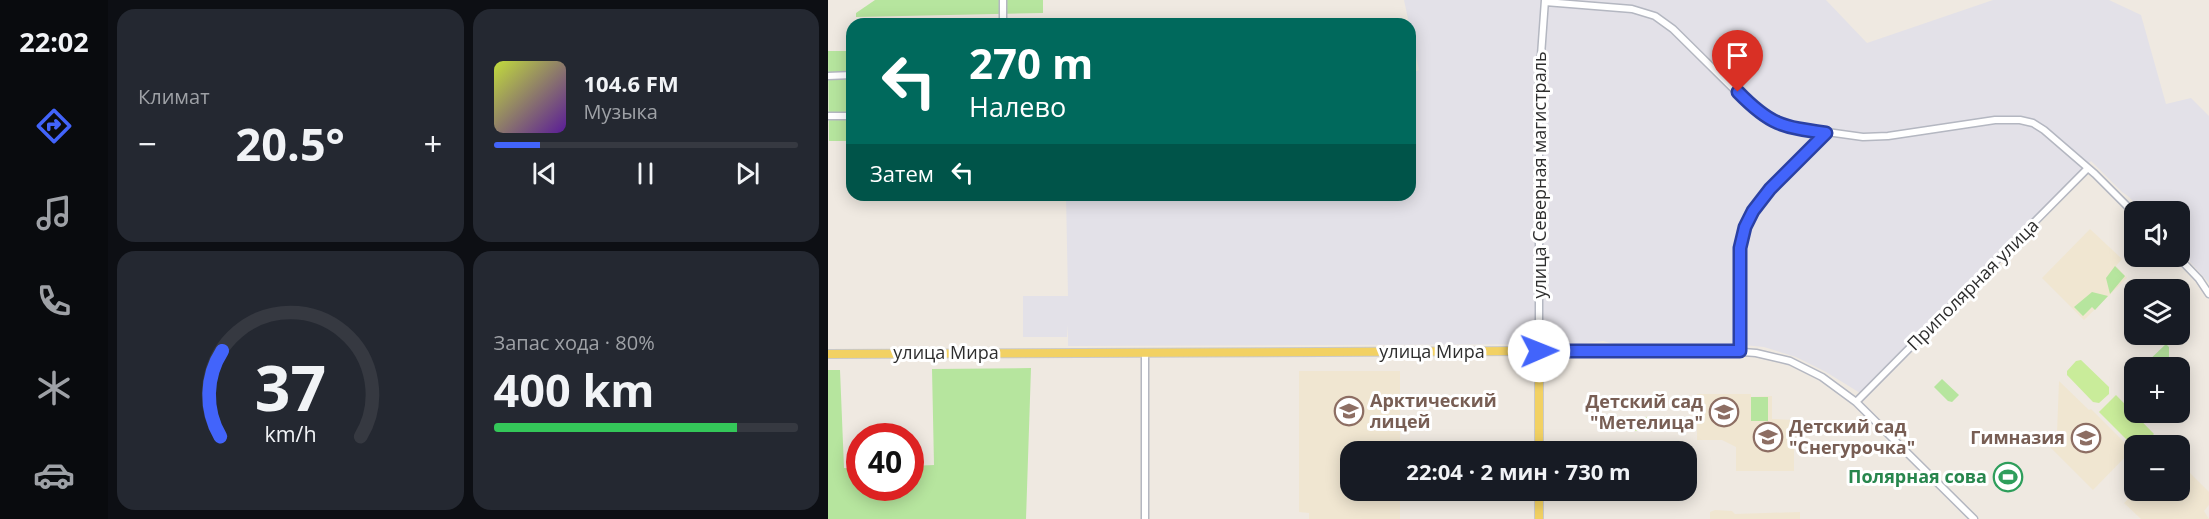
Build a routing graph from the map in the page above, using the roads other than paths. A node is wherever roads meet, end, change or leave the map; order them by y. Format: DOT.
graph roads {
  1 [pos="1003,0"];
  2 [pos="1545,1"];
  3 [pos="1004,18"];
  4 [pos="846,75"];
  5 [pos="828,76"];
  6 [pos="828,116"];
  7 [pos="846,116"];
  8 [pos="1826,133"];
  9 [pos="2088,168"];
  10 [pos="2124,203"];
  11 [pos="2187,267"];
  12 [pos="2209,294"];
  13 [pos="1539,351"];
  14 [pos="1740,351"];
  15 [pos="1145,353"];
  16 [pos="828,354"];
  17 [pos="1856,402"];
  18 [pos="1539,441"];
  19 [pos="1539,501"];
  20 [pos="1145,519"];
  21 [pos="1539,519"];
  22 [pos="1974,519"];
  1 -- 3 [label="street"];
  2 -- 8 [label="street"];
  2 -- 13 [label="street, улица Северная магистраль"];
  4 -- 5 [label="street"];
  6 -- 7 [label="street"];
  8 -- 9 [label="street"];
  8 -- 14 [label="street"];
  9 -- 10 [label="street"];
  9 -- 17 [label="street, Приполярная улица"];
  11 -- 12 [label="street"];
  13 -- 14 [label="street, улица Мира"];
  13 -- 15 [label="main road, улица Мира"];
  13 -- 18 [label="main road"];
  14 -- 17 [label="street, улица Мира"];
  15 -- 16 [label="main road, улица Мира"];
  15 -- 20 [label="street"];
  17 -- 22 [label="street, улица Мира"];
  19 -- 21 [label="main road"];
}
